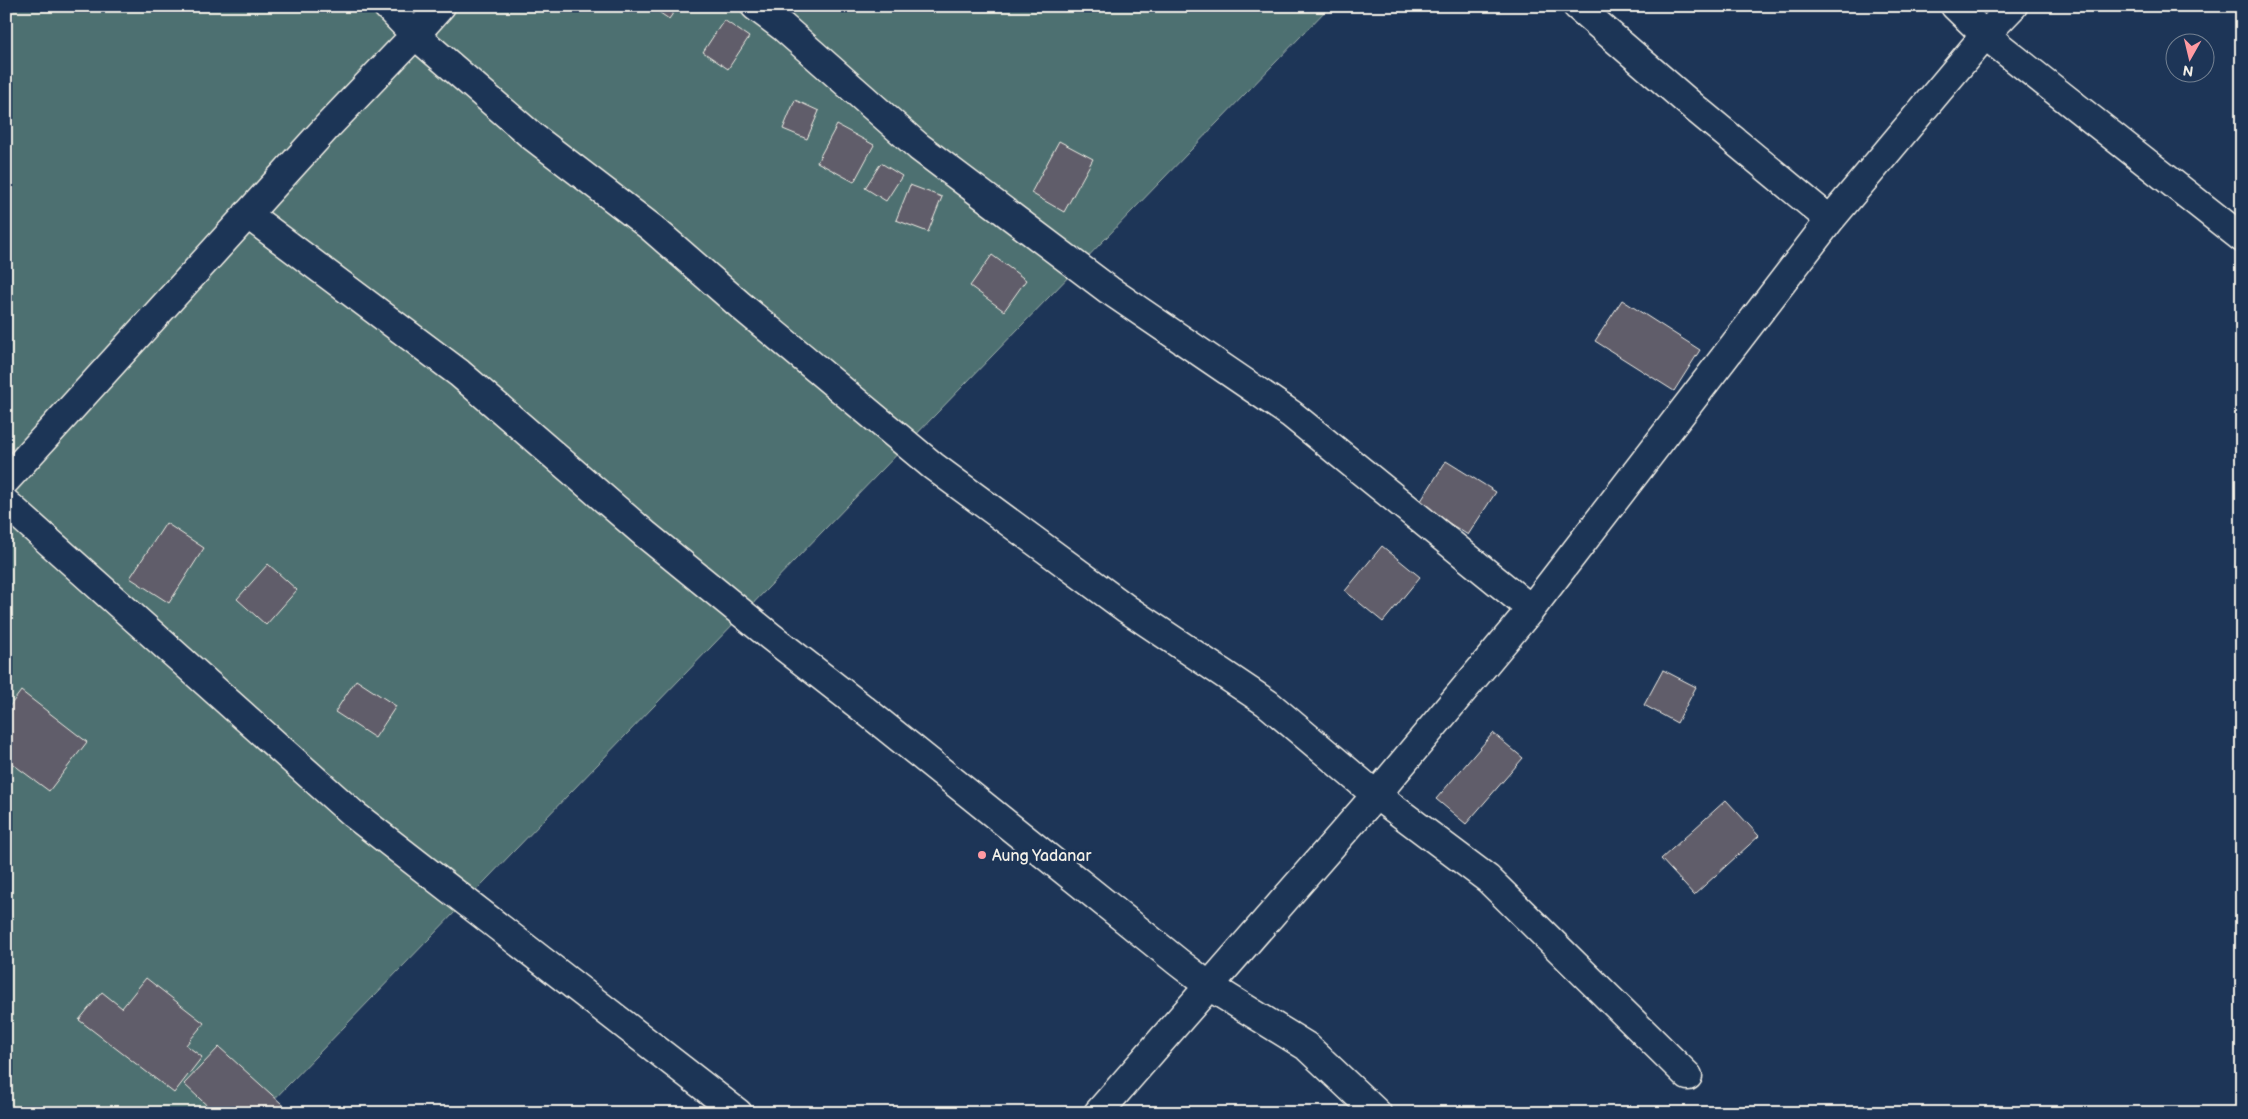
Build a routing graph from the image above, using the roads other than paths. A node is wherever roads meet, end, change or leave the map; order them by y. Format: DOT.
graph roads {
  1 [pos="388,6"];
  2 [pos="441,6"];
  3 [pos="755,6"];
  4 [pos="1576,6"];
  5 [pos="1955,6"];
  6 [pos="2013,6"];
  7 [pos="415,35"];
  8 [pos="1985,35"];
  9 [pos="247,214"];
  10 [pos="1830,220"];
  11 [pos="2242,238"];
  12 [pos="6,480"];
  13 [pos="6,503"];
  14 [pos="1531,609"];
  15 [pos="1376,795"];
  16 [pos="1210,986"];
  17 [pos="1688,1076"];
  18 [pos="738,1113"];
  19 [pos="1098,1113"];
  20 [pos="1377,1113"];
  1 -- 7 [label="street"];
  2 -- 7 [label="street"];
  3 -- 14 [label="street"];
  4 -- 10 [label="street"];
  5 -- 8 [label="street"];
  6 -- 8 [label="street"];
  7 -- 9 [label="street"];
  7 -- 15 [label="street"];
  8 -- 10 [label="street"];
  8 -- 11 [label="street"];
  9 -- 12 [label="street"];
  9 -- 16 [label="street"];
  10 -- 14 [label="street"];
  13 -- 18 [label="street"];
  14 -- 15 [label="street"];
  15 -- 16 [label="street"];
  15 -- 17 [label="street"];
  16 -- 19 [label="street"];
  16 -- 20 [label="street"];
}
